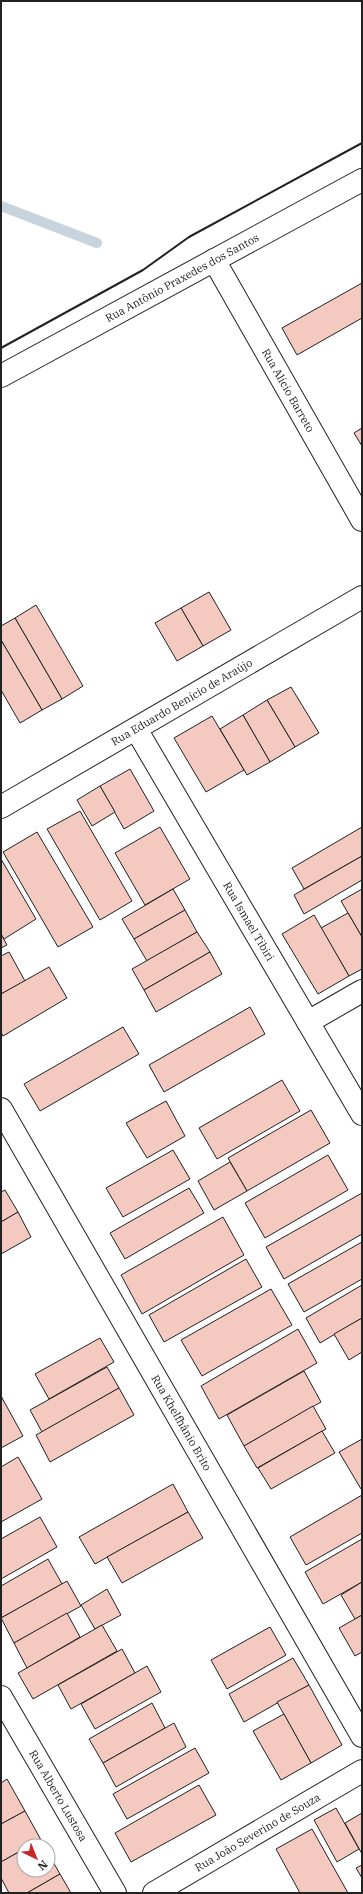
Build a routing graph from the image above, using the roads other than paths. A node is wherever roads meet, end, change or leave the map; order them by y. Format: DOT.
graph roads {
  1 [pos="362,180"];
  2 [pos="214,260"];
  3 [pos="1,376"];
  4 [pos="362,520"];
  5 [pos="362,597"];
  6 [pos="136,729"];
  7 [pos="1,807"];
  8 [pos="362,991"];
  9 [pos="308,1022"];
  10 [pos="1,1109"];
  11 [pos="362,1114"];
  12 [pos="1,1697"];
  13 [pos="362,1736"];
  14 [pos="362,1771"];
  15 [pos="115,1893"];
  16 [pos="154,1893"];
  1 -- 2 [label="street, Rua Antônio Praxedes dos Santos"];
  2 -- 3 [label="street, Rua Antônio Praxedes dos Santos"];
  2 -- 4 [label="street, Rua Alício Barreto"];
  5 -- 6 [label="street, Rua Eduardo Benício de Araújo"];
  6 -- 7 [label="street, Rua Eduardo Benício de Araújo"];
  6 -- 9 [label="street, Rua Ismael Tibiri"];
  8 -- 9 [label="street"];
  9 -- 11 [label="street, Rua Ismael Tibiri"];
  10 -- 13 [label="street, Rua Khelfhânio Brito"];
  12 -- 15 [label="street, Rua Alberto Lustosa"];
  14 -- 16 [label="street, Rua João Severino de Souza"];
}
